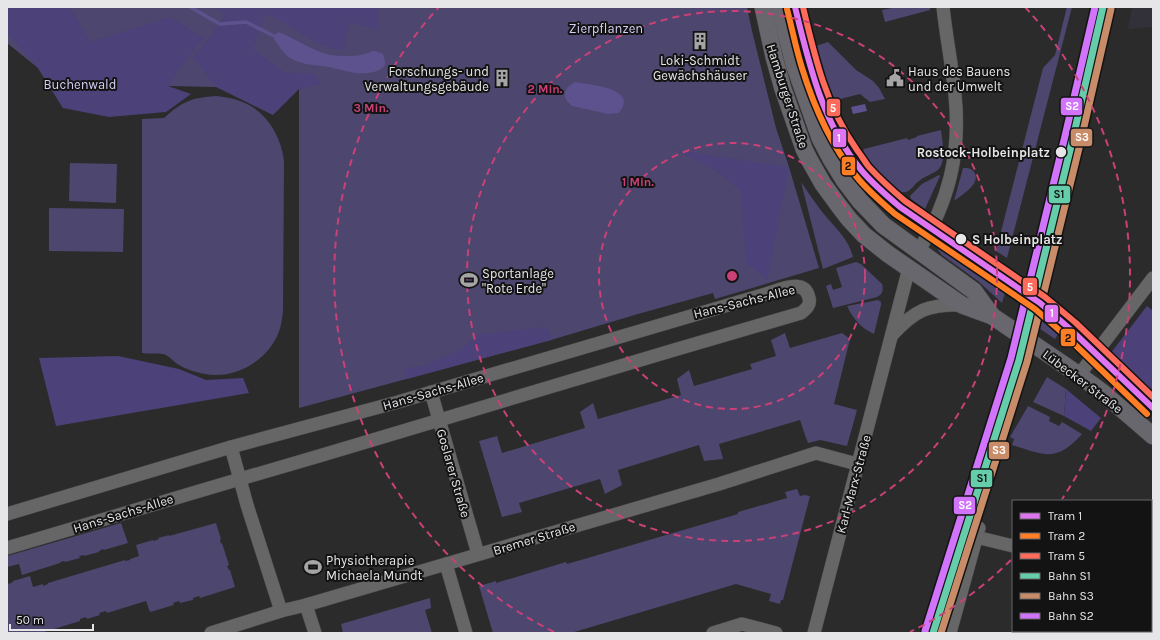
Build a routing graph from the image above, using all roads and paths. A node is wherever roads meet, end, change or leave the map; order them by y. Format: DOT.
graph roads {
  1 [pos="762,7"];
  2 [pos="780,7"];
  3 [pos="943,7"];
  4 [pos="918,252"];
  5 [pos="909,268"];
  6 [pos="1153,278"];
  7 [pos="962,305"];
  8 [pos="992,316"];
  9 [pos="892,335"];
  10 [pos="1079,375"];
  11 [pos="431,392"];
  12 [pos="439,420"];
  13 [pos="1153,436"];
  14 [pos="231,447"];
  15 [pos="858,464"];
  16 [pos="240,478"];
  17 [pos="7,514"];
  18 [pos="1012,546"];
  19 [pos="7,548"];
  20 [pos="478,554"];
  21 [pos="446,564"];
  22 [pos="306,605"];
  23 [pos="281,611"];
  24 [pos="211,633"];
  25 [pos="315,633"];
  26 [pos="466,633"];
  27 [pos="713,633"];
  28 [pos="776,633"];
  29 [pos="814,633"];
  30 [pos="950,633"];
  1 -- 5 [label="main road, Hamburger Straße"];
  2 -- 4 [label="main road, Hamburger Straße"];
  3 -- 4 [label="street"];
  4 -- 5 [label="main road"];
  4 -- 8 [label="main road, Lübecker Straße"];
  5 -- 7 [label="main road, Lübecker Straße"];
  5 -- 9 [label="street, Karl-Marx-Straße"];
  6 -- 10 [label="street"];
  7 -- 8 [label="main road, Lübecker Straße"];
  7 -- 9 [label="street"];
  8 -- 10 [label="main road, Lübecker Straße"];
  9 -- 15 [label="street, Karl-Marx-Straße"];
  10 -- 13 [label="main road, Lübecker Straße"];
  11 -- 12 [label="street, Goslarer Straße"];
  11 -- 12 [label="street, Hans-Sachs-Allee"];
  11 -- 14 [label="street, Hans-Sachs-Allee"];
  12 -- 16 [label="street, Hans-Sachs-Allee"];
  12 -- 20 [label="street, Goslarer Straße"];
  14 -- 16 [label="street"];
  14 -- 17 [label="street, Hans-Sachs-Allee"];
  15 -- 20 [label="street, Bremer Straße"];
  15 -- 29 [label="street, Karl-Marx-Straße"];
  16 -- 19 [label="street, Hans-Sachs-Allee"];
  16 -- 23 [label="street"];
  18 -- 30 [label="street"];
  20 -- 21 [label="street, Bremer Straße"];
  21 -- 22 [label="street, Bremer Straße"];
  21 -- 26 [label="street"];
  22 -- 23 [label="street, Bremer Straße"];
  22 -- 25 [label="street"];
  23 -- 24 [label="street, Bremer Straße"];
  27 -- 28 [label="street"];
}
